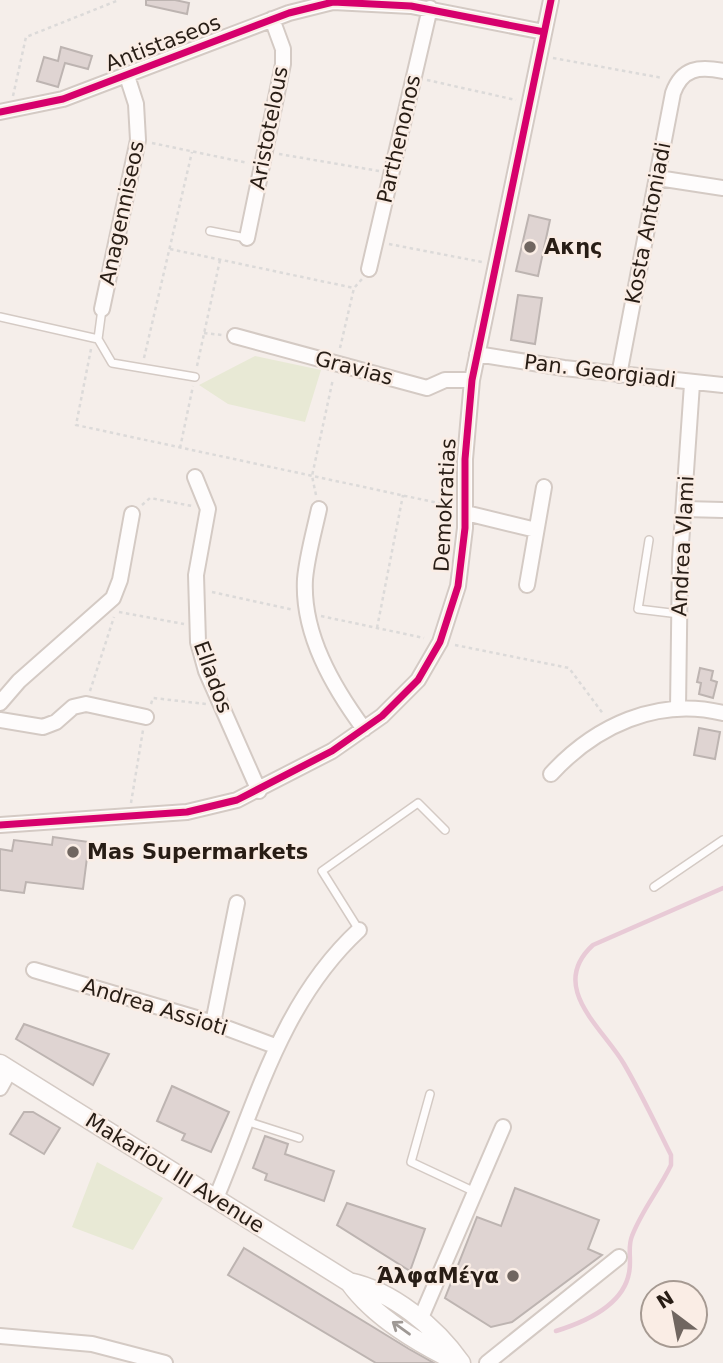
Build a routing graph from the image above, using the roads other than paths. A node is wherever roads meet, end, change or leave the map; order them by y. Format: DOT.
graph roads {
  1 [pos="351,0"];
  2 [pos="551,0"];
  3 [pos="429,8"];
  4 [pos="272,19"];
  5 [pos="544,32"];
  6 [pos="723,71"];
  7 [pos="127,76"];
  8 [pos="5,111"];
  9 [pos="658,178"];
  10 [pos="723,188"];
  11 [pos="210,231"];
  12 [pos="247,238"];
  13 [pos="369,269"];
  14 [pos="102,309"];
  15 [pos="0,317"];
  16 [pos="235,336"];
  17 [pos="96,338"];
  18 [pos="477,354"];
  19 [pos="619,375"];
  20 [pos="195,377"];
  21 [pos="472,380"];
  22 [pos="692,383"];
  23 [pos="723,385"];
  24 [pos="195,477"];
  25 [pos="544,487"];
  26 [pos="319,509"];
  27 [pos="684,509"];
  28 [pos="723,510"];
  29 [pos="466,511"];
  30 [pos="132,514"];
  31 [pos="536,530"];
  32 [pos="649,540"];
  33 [pos="527,585"];
  34 [pos="679,614"];
  35 [pos="0,703"];
  36 [pos="678,708"];
  37 [pos="723,713"];
  38 [pos="146,717"];
  39 [pos="0,720"];
  40 [pos="364,729"];
  41 [pos="551,774"];
  42 [pos="260,791"];
  43 [pos="0,825"];
  44 [pos="445,830"];
  45 [pos="723,840"];
  46 [pos="654,887"];
  47 [pos="237,904"];
  48 [pos="359,930"];
  49 [pos="34,970"];
  50 [pos="213,1023"];
  51 [pos="275,1046"];
  52 [pos="5,1067"];
  53 [pos="0,1088"];
  54 [pos="430,1094"];
  55 [pos="246,1121"];
  56 [pos="503,1127"];
  57 [pos="299,1138"];
  58 [pos="475,1192"];
  59 [pos="216,1198"];
  60 [pos="620,1257"];
  61 [pos="349,1282"];
  62 [pos="420,1320"];
  63 [pos="0,1336"];
  64 [pos="165,1363"];
  65 [pos="460,1363"];
  66 [pos="487,1363"];
  1 -- 3 [label="street, Antistaseos"];
  1 -- 4 [label="street, Antistaseos"];
  2 -- 5 [label="street, Demokratias"];
  3 -- 5 [label="street, Antistaseos"];
  3 -- 13 [label="street, Parthenonos"];
  4 -- 7 [label="street, Antistaseos"];
  4 -- 12 [label="street, Aristotelous"];
  5 -- 18 [label="street, Demokratias"];
  6 -- 9 [label="street, Kosta Antoniadi"];
  7 -- 8 [label="street, Antistaseos"];
  7 -- 14 [label="street, Anagenniseos"];
  9 -- 10 [label="street"];
  9 -- 19 [label="street, Kosta Antoniadi"];
  11 -- 12 [label="lane"];
  14 -- 17 [label="lane"];
  15 -- 17 [label="lane"];
  16 -- 21 [label="street, Gravias"];
  17 -- 20 [label="lane"];
  18 -- 19 [label="street, Pan. Georgiadi"];
  18 -- 21 [label="street, Demokratias"];
  19 -- 22 [label="street, Pan. Georgiadi"];
  21 -- 29 [label="street, Demokratias"];
  22 -- 23 [label="street, Pan. Georgiadi"];
  22 -- 27 [label="street, Andrea Vlami"];
  24 -- 42 [label="street, Ellados"];
  25 -- 31 [label="street"];
  26 -- 40 [label="street"];
  27 -- 28 [label="street"];
  27 -- 34 [label="street, Andrea Vlami"];
  29 -- 31 [label="street"];
  29 -- 40 [label="street, Demokratias"];
  30 -- 35 [label="street"];
  31 -- 33 [label="street"];
  32 -- 34 [label="lane"];
  34 -- 36 [label="street, Andrea Vlami"];
  36 -- 37 [label="street"];
  36 -- 41 [label="street"];
  38 -- 39 [label="street"];
  40 -- 42 [label="street, Demokratias"];
  42 -- 43 [label="street, Demokratias"];
  44 -- 48 [label="lane"];
  45 -- 46 [label="lane"];
  47 -- 50 [label="street"];
  48 -- 51 [label="street"];
  49 -- 50 [label="street, Andrea Assioti"];
  50 -- 51 [label="street, Andrea Assioti"];
  51 -- 55 [label="street"];
  52 -- 53 [label="street"];
  52 -- 59 [label="street, Makariou III Avenue"];
  54 -- 58 [label="lane"];
  55 -- 57 [label="lane"];
  55 -- 59 [label="street"];
  56 -- 58 [label="street"];
  58 -- 62 [label="street"];
  59 -- 61 [label="street, Makariou III Avenue"];
  60 -- 66 [label="street"];
  61 -- 62 [label="street, Makariou III Avenue"];
  65 -- 61 [label="street, Makariou III Avenue, one-way"];
  62 -- 65 [label="street, Makariou III Avenue"];
  63 -- 64 [label="street"];
}
